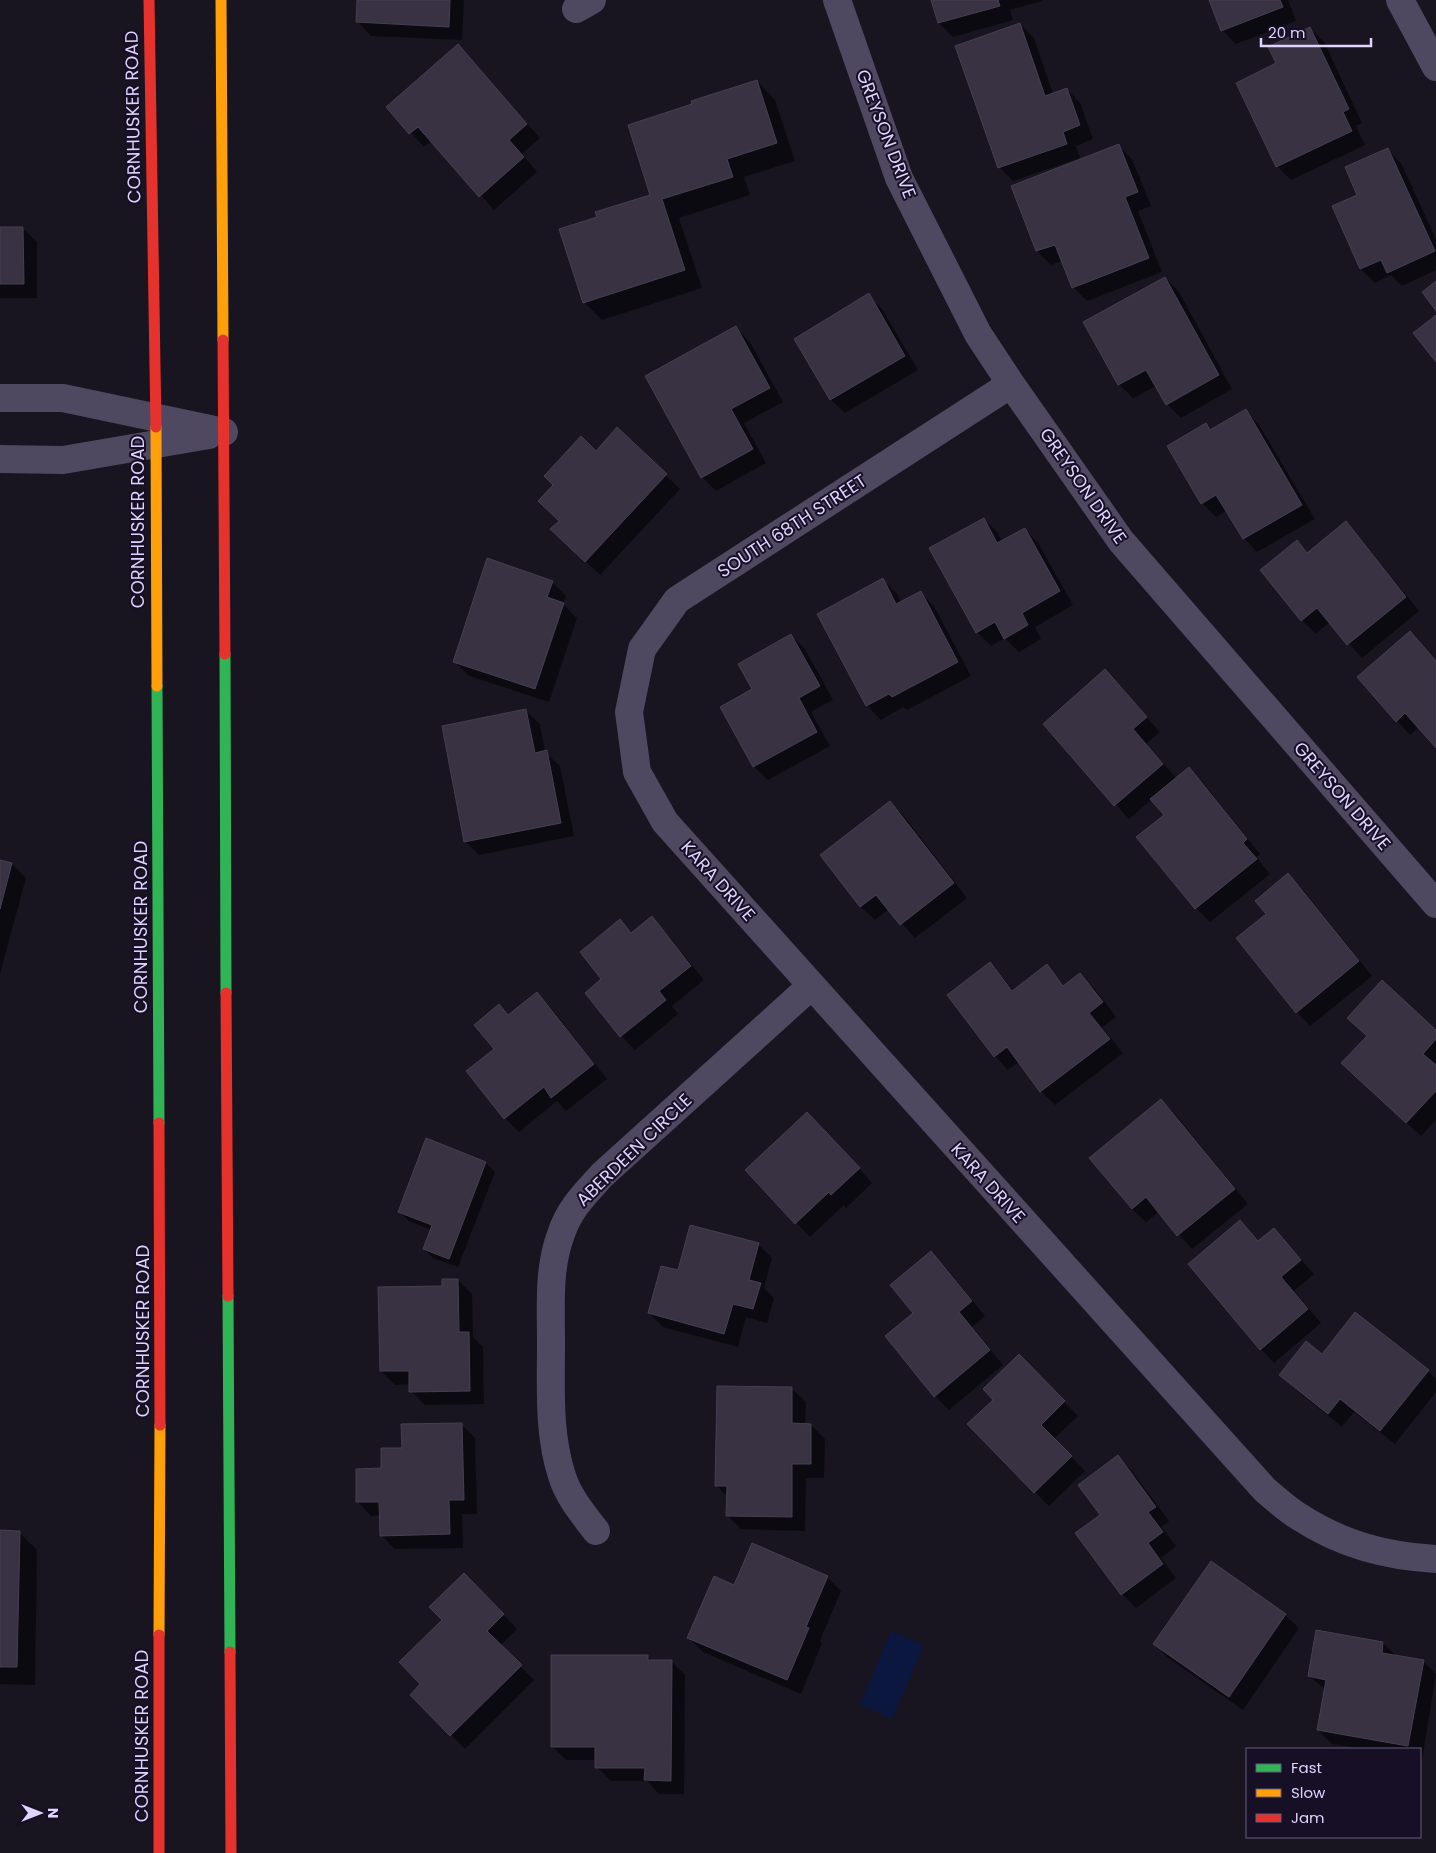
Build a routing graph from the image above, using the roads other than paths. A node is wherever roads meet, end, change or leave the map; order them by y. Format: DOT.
graph roads {
  1 [pos="149,0"];
  2 [pos="221,0"];
  3 [pos="837,0"];
  4 [pos="1400,0"];
  5 [pos="1436,67"];
  6 [pos="1011,384"];
  7 [pos="0,398"];
  8 [pos="155,431"];
  9 [pos="224,432"];
  10 [pos="0,459"];
  11 [pos="629,712"];
  12 [pos="1436,904"];
  13 [pos="811,986"];
  14 [pos="596,1531"];
  15 [pos="1436,1559"];
  16 [pos="159,1853"];
  17 [pos="231,1853"];
  1 -- 8 [label="main road, CORNHUSKER ROAD"];
  2 -- 9 [label="main road"];
  3 -- 6 [label="street, GREYSON DRIVE"];
  4 -- 5 [label="street"];
  6 -- 11 [label="street, SOUTH 68TH STREET"];
  6 -- 12 [label="street, GREYSON DRIVE"];
  7 -- 8 [label="street"];
  8 -- 9 [label="street"];
  8 -- 10 [label="street"];
  8 -- 16 [label="main road, CORNHUSKER ROAD"];
  9 -- 17 [label="main road"];
  11 -- 13 [label="street, KARA DRIVE"];
  13 -- 14 [label="street, ABERDEEN CIRCLE"];
  13 -- 15 [label="street, KARA DRIVE"];
}
